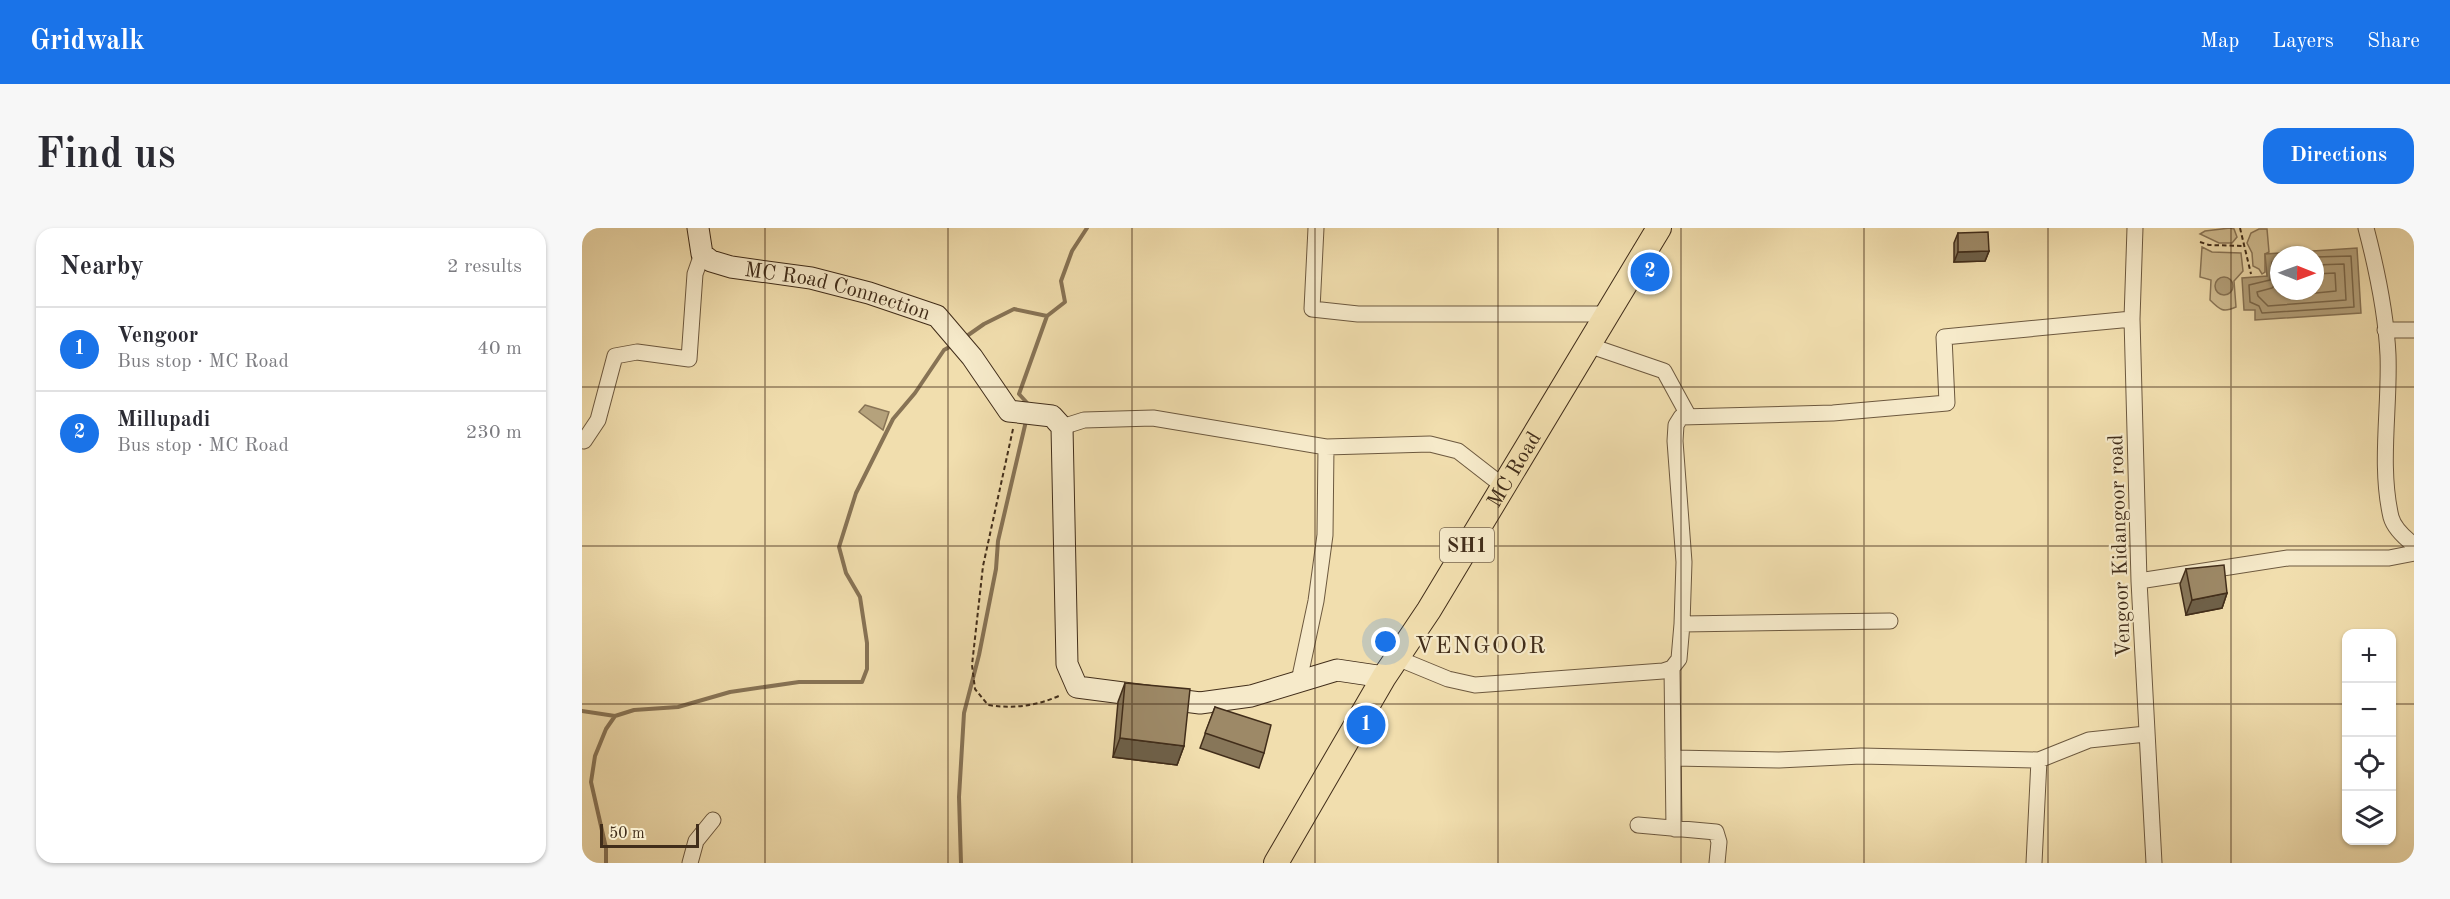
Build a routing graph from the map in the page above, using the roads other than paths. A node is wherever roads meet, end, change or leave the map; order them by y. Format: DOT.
graph roads {
  1 [pos="698,228"];
  2 [pos="1316,228"];
  3 [pos="1659,228"];
  4 [pos="2135,228"];
  5 [pos="2366,228"];
  6 [pos="702,255"];
  7 [pos="1606,315"];
  8 [pos="2133,319"];
  9 [pos="2385,330"];
  10 [pos="2414,330"];
  11 [pos="1588,345"];
  12 [pos="1688,415"];
  13 [pos="1062,427"];
  14 [pos="584,441"];
  15 [pos="1326,447"];
  16 [pos="1503,486"];
  17 [pos="2414,545"];
  18 [pos="2414,553"];
  19 [pos="2139,581"];
  20 [pos="1890,621"];
  21 [pos="1682,624"];
  22 [pos="1391,668"];
  23 [pos="1672,668"];
  24 [pos="1299,681"];
  25 [pos="2146,734"];
  26 [pos="1673,758"];
  27 [pos="2039,760"];
  28 [pos="713,819"];
  29 [pos="1638,825"];
  30 [pos="1674,829"];
  31 [pos="690,863"];
  32 [pos="1276,863"];
  33 [pos="1718,863"];
  34 [pos="2034,863"];
  35 [pos="2154,863"];
  1 -- 6 [label="street"];
  2 -- 7 [label="street"];
  3 -- 7 [label="main road, MC Road / SH1"];
  4 -- 8 [label="street, Vengoor Kidangoor road"];
  5 -- 9 [label="street"];
  6 -- 13 [label="street, MC Road Connection"];
  6 -- 14 [label="street"];
  7 -- 11 [label="main road, MC Road / SH1"];
  8 -- 12 [label="street"];
  8 -- 19 [label="street, Vengoor Kidangoor road"];
  9 -- 10 [label="street"];
  9 -- 17 [label="street"];
  11 -- 12 [label="street"];
  11 -- 16 [label="main road, MC Road / SH1"];
  12 -- 21 [label="street"];
  13 -- 15 [label="street"];
  13 -- 24 [label="street"];
  15 -- 16 [label="street"];
  15 -- 24 [label="street"];
  16 -- 22 [label="main road, MC Road / SH1"];
  18 -- 19 [label="street"];
  19 -- 25 [label="street, Vengoor Kidangoor road"];
  20 -- 21 [label="street"];
  21 -- 23 [label="street"];
  22 -- 23 [label="street"];
  22 -- 24 [label="street"];
  22 -- 32 [label="main road, MC Road / SH1"];
  23 -- 26 [label="street"];
  25 -- 27 [label="street"];
  25 -- 35 [label="street, Vengoor Kidangoor road"];
  26 -- 27 [label="street"];
  26 -- 30 [label="street"];
  27 -- 34 [label="street"];
  28 -- 31 [label="street"];
  29 -- 30 [label="street"];
  30 -- 33 [label="street"];
}
